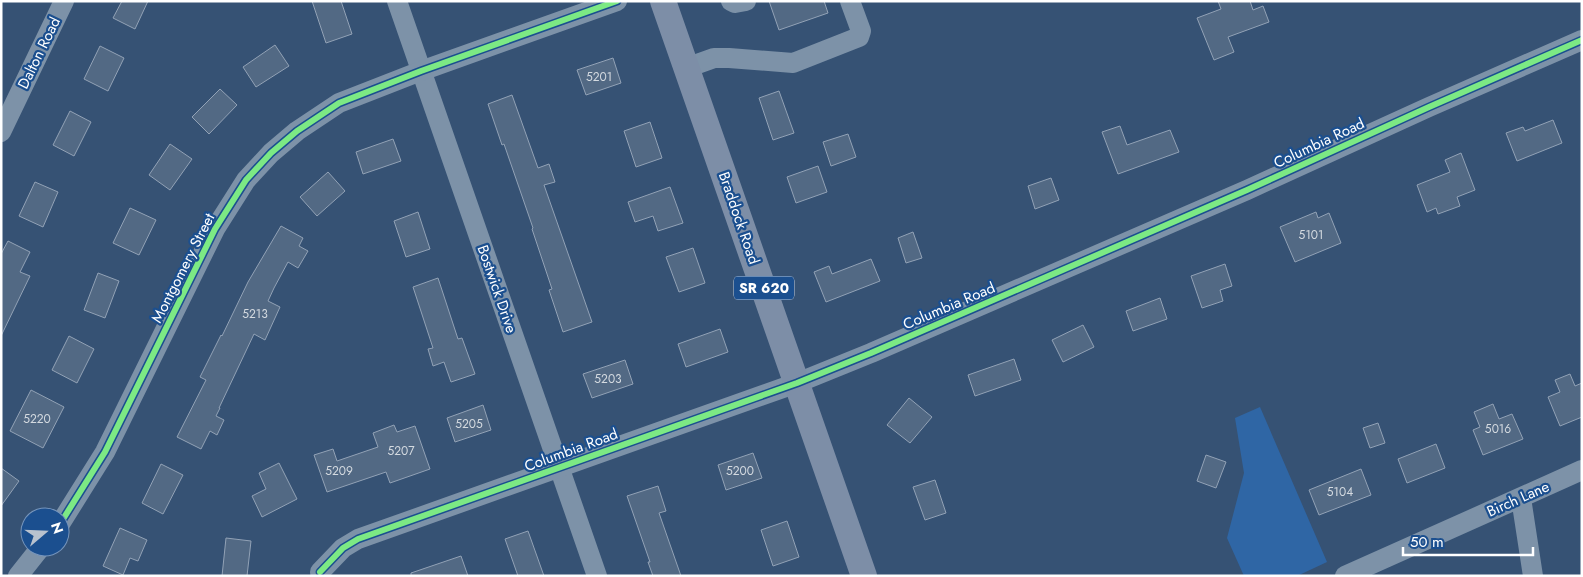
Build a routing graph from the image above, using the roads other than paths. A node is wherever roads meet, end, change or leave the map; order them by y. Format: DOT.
graph roads {
  1 [pos="64,1"];
  2 [pos="397,1"];
  3 [pos="617,1"];
  4 [pos="663,1"];
  5 [pos="731,1"];
  6 [pos="746,1"];
  7 [pos="850,1"];
  8 [pos="1582,40"];
  9 [pos="686,68"];
  10 [pos="421,71"];
  11 [pos="1,132"];
  12 [pos="797,383"];
  13 [pos="560,468"];
  14 [pos="1582,470"];
  15 [pos="1521,498"];
  16 [pos="70,508"];
  17 [pos="33,557"];
  18 [pos="320,572"];
  19 [pos="18,576"];
  20 [pos="597,576"];
  21 [pos="864,576"];
  22 [pos="1345,576"];
  23 [pos="1533,576"];
  1 -- 11 [label="street, Dalton Road"];
  2 -- 10 [label="street, Bostwick Drive"];
  3 -- 10 [label="street, Montgomery Street"];
  4 -- 9 [label="main road, Braddock Road / SR 620"];
  5 -- 6 [label="street"];
  7 -- 9 [label="street"];
  8 -- 12 [label="street, Columbia Road"];
  9 -- 12 [label="main road, Braddock Road / SR 620"];
  10 -- 13 [label="street, Bostwick Drive"];
  10 -- 16 [label="street, Montgomery Street"];
  12 -- 13 [label="street, Columbia Road"];
  12 -- 21 [label="main road, Braddock Road / SR 620"];
  13 -- 18 [label="street, Columbia Road"];
  13 -- 20 [label="street, Bostwick Drive"];
  14 -- 15 [label="street, Birch Lane"];
  15 -- 22 [label="street, Birch Lane"];
  15 -- 23 [label="street"];
  17 -- 19 [label="street"];
}
